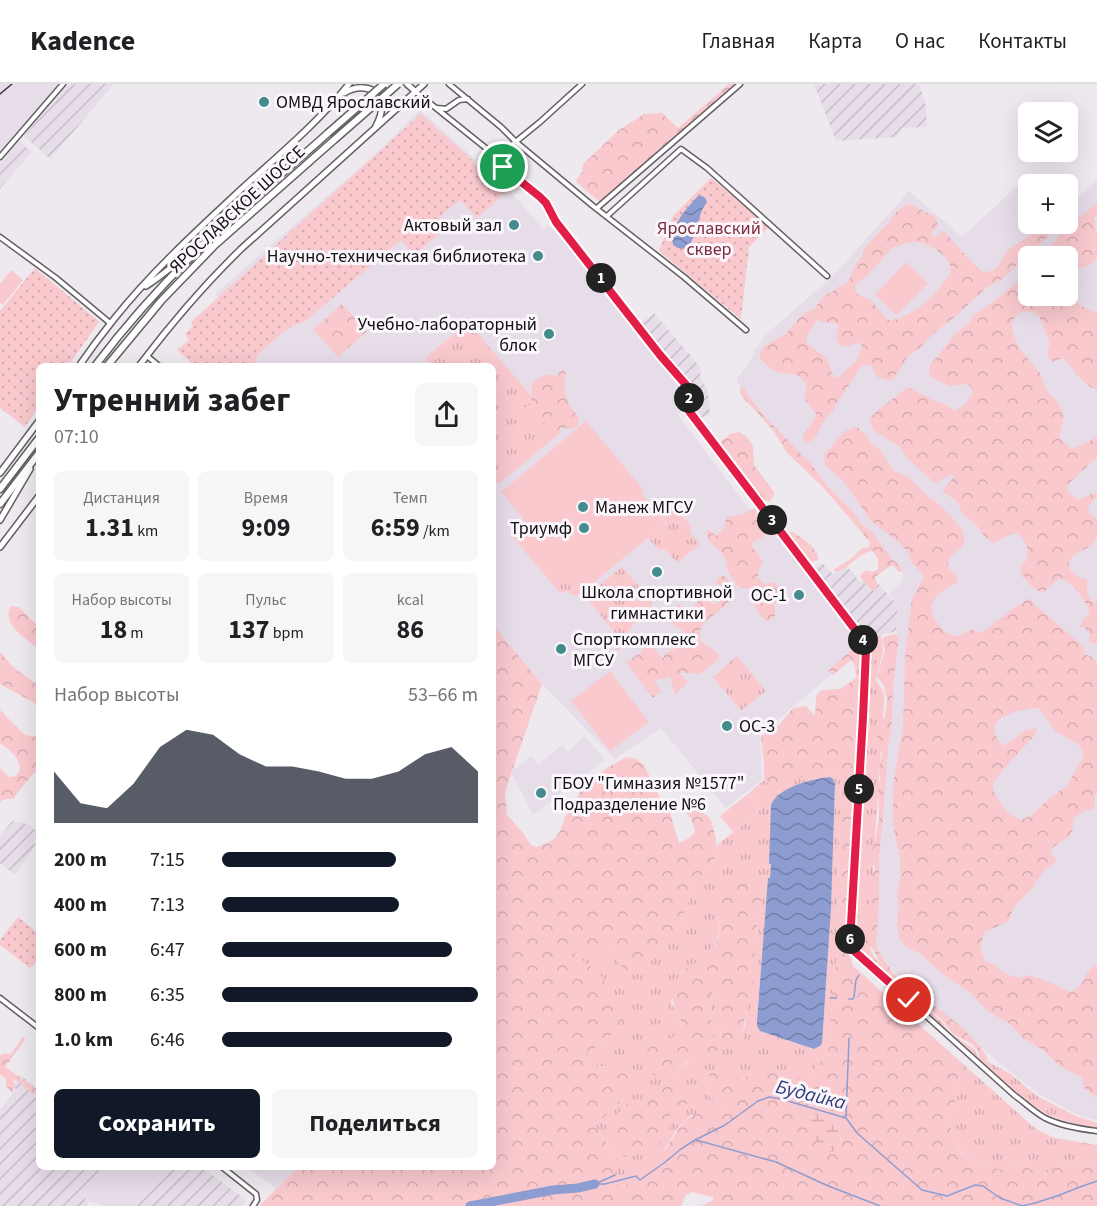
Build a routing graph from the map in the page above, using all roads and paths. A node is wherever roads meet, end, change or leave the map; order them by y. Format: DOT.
graph roads {
  1 [pos="63,84"];
  2 [pos="350,84"];
  3 [pos="384,84"];
  4 [pos="398,84"];
  5 [pos="407,84"];
  6 [pos="424,84"];
  7 [pos="449,84"];
  8 [pos="582,84"];
  9 [pos="740,84"];
  10 [pos="416,92"];
  11 [pos="341,94"];
  12 [pos="469,99"];
  13 [pos="435,107"];
  14 [pos="373,132"];
  15 [pos="516,142"];
  16 [pos="0,157"];
  17 [pos="497,157"];
  18 [pos="482,173"];
  19 [pos="597,208"];
  20 [pos="607,216"];
  21 [pos="0,237"];
  22 [pos="209,239"];
  23 [pos="827,276"];
  24 [pos="137,292"];
  25 [pos="110,323"];
  26 [pos="747,330"];
  27 [pos="147,356"];
  28 [pos="81,363"];
  29 [pos="97,363"];
  30 [pos="109,363"];
  31 [pos="141,363"];
  32 [pos="155,363"];
  33 [pos="36,425"];
  34 [pos="36,442"];
  35 [pos="36,457"];
  36 [pos="36,458"];
  37 [pos="0,473"];
  38 [pos="0,489"];
  39 [pos="36,500"];
  40 [pos="0,504"];
  41 [pos="0,520"];
  42 [pos="0,547"];
  43 [pos="0,998"];
  44 [pos="36,1026"];
  45 [pos="1097,1131"];
  46 [pos="226,1170"];
  47 [pos="253,1206"];
  1 -- 16 [label="street"];
  2 -- 11 [label="street"];
  3 -- 22 [label="main road, ЯРОСЛАВСКОЕ ШОССЕ, bridge"];
  4 -- 30 [label="main road, ЯРОСЛАВСКОЕ ШОССЕ, bridge"];
  5 -- 10 [label="street"];
  6 -- 10 [label="street"];
  7 -- 12 [label="street"];
  8 -- 15 [label="street"];
  9 -- 19 [label="street"];
  10 -- 13 [label="street"];
  10 -- 14 [label="street"];
  11 -- 14 [label="street"];
  11 -- 24 [label="street"];
  12 -- 13 [label="street"];
  12 -- 15 [label="street"];
  13 -- 17 [label="street"];
  14 -- 27 [label="street"];
  15 -- 17 [label="street"];
  15 -- 19 [label="street"];
  17 -- 18 [label="street"];
  17 -- 45 [label="street"];
  19 -- 20 [label="street"];
  20 -- 23 [label="street"];
  20 -- 26 [label="street"];
  21 -- 25 [label="street"];
  22 -- 24 [label="street"];
  22 -- 29 [label="main road, ЯРОСЛАВСКОЕ ШОССЕ"];
  24 -- 25 [label="street"];
  25 -- 28 [label="street"];
  27 -- 31 [label="street"];
  27 -- 32 [label="street"];
  33 -- 37 [label="street"];
  34 -- 38 [label="main road"];
  35 -- 40 [label="main road"];
  36 -- 41 [label="street"];
  39 -- 42 [label="street"];
  43 -- 44 [label="street"];
  46 -- 47 [label="street"];
}
